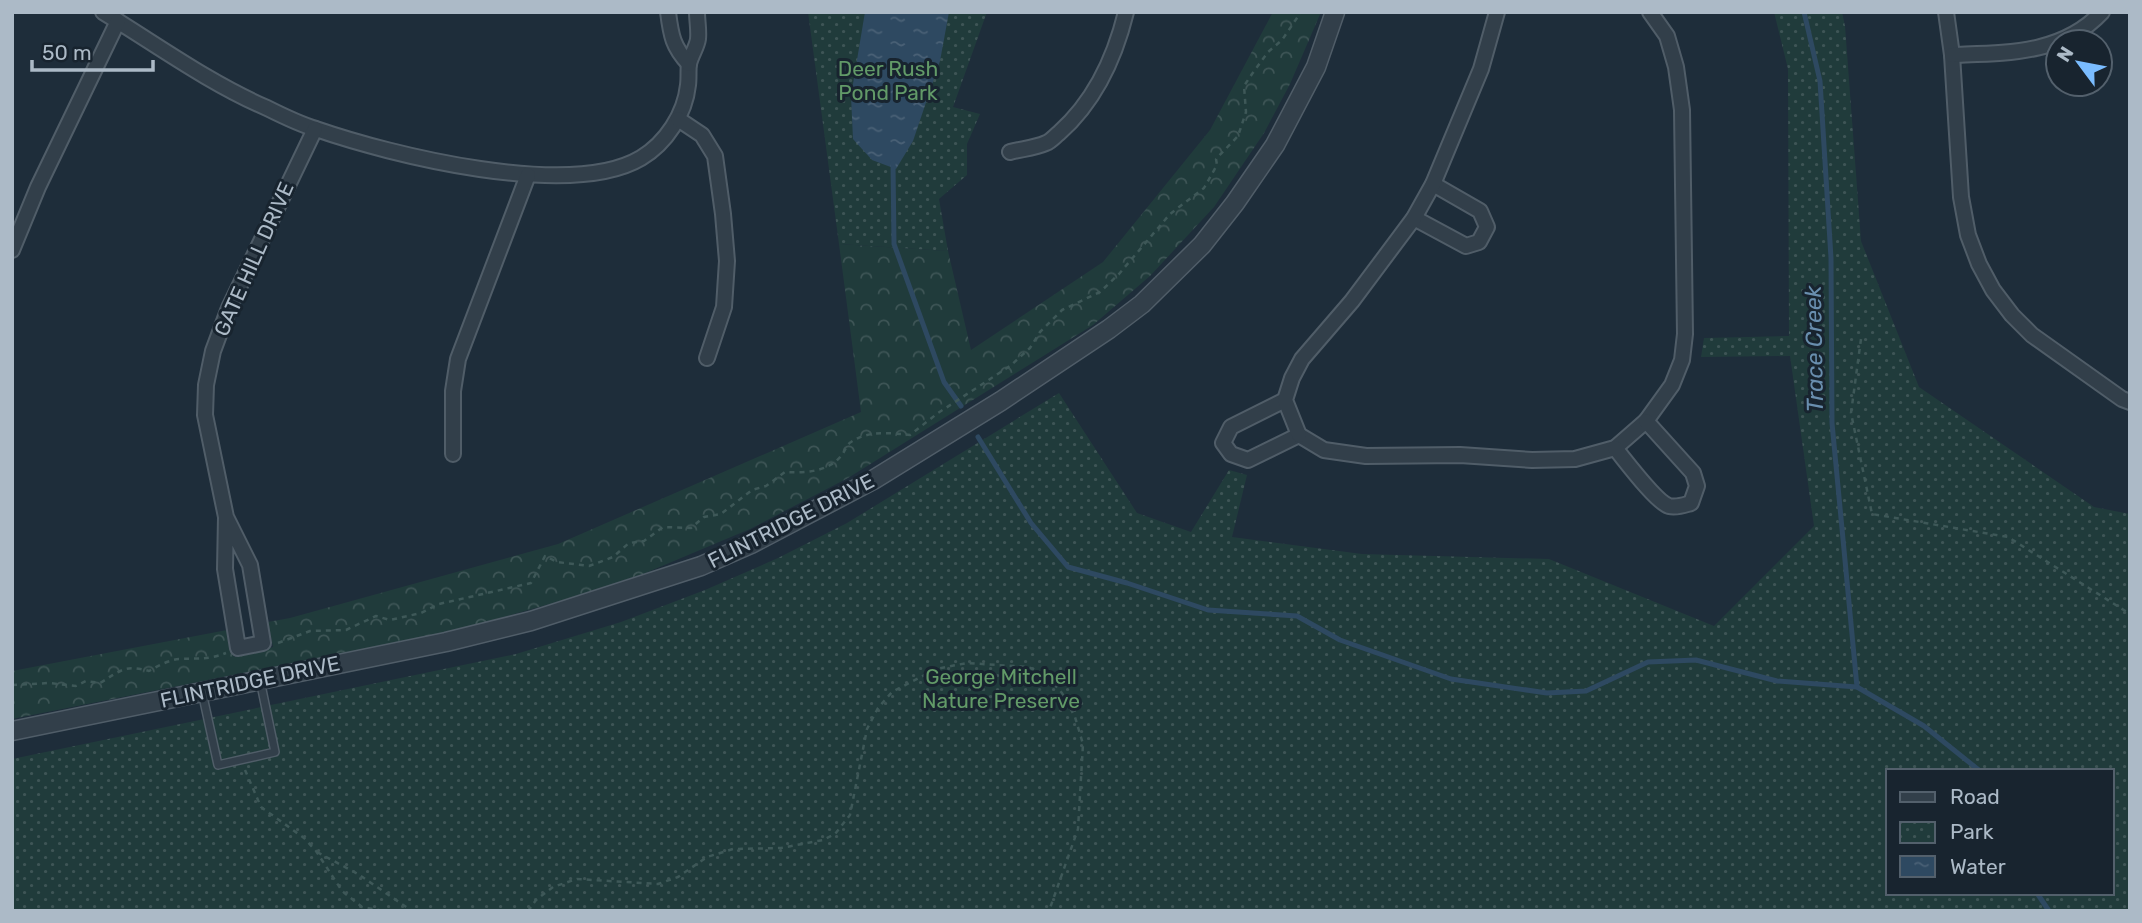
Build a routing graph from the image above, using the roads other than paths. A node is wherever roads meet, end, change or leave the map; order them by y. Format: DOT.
graph roads {
  1 [pos="103,12"];
  2 [pos="668,12"];
  3 [pos="697,12"];
  4 [pos="1126,12"];
  5 [pos="1335,12"];
  6 [pos="1497,12"];
  7 [pos="1650,12"];
  8 [pos="1946,12"];
  9 [pos="2102,12"];
  10 [pos="118,21"];
  11 [pos="1952,55"];
  12 [pos="689,64"];
  13 [pos="678,119"];
  14 [pos="315,129"];
  15 [pos="1010,152"];
  16 [pos="527,175"];
  17 [pos="1433,184"];
  18 [pos="1414,218"];
  19 [pos="12,250"];
  20 [pos="707,358"];
  21 [pos="1286,400"];
  22 [pos="2130,402"];
  23 [pos="1646,421"];
  24 [pos="1299,435"];
  25 [pos="1615,448"];
  26 [pos="453,454"];
  27 [pos="226,517"];
  28 [pos="260,679"];
  29 [pos="202,691"];
  30 [pos="12,731"];
  1 -- 10 [label="street"];
  2 -- 12 [label="street"];
  3 -- 12 [label="street"];
  4 -- 15 [label="street"];
  5 -- 28 [label="street, FLINTRIDGE DRIVE"];
  6 -- 17 [label="street"];
  7 -- 23 [label="street"];
  8 -- 11 [label="street"];
  9 -- 11 [label="street"];
  10 -- 14 [label="street"];
  10 -- 19 [label="street"];
  11 -- 22 [label="street"];
  12 -- 13 [label="street"];
  13 -- 16 [label="street"];
  13 -- 20 [label="street"];
  14 -- 16 [label="street"];
  14 -- 27 [label="street, GATE HILL DRIVE"];
  16 -- 26 [label="street"];
  17 -- 18 [label="street"];
  17 -- 18 [label="street"];
  18 -- 21 [label="street"];
  21 -- 24 [label="street"];
  21 -- 24 [label="street"];
  23 -- 25 [label="street"];
  23 -- 25 [label="street"];
  24 -- 25 [label="street"];
  27 -- 27 [label="street, GATE HILL DRIVE"];
  28 -- 29 [label="street, FLINTRIDGE DRIVE"];
  28 -- 29 [label="lane"];
  29 -- 30 [label="street, FLINTRIDGE DRIVE"];
}
